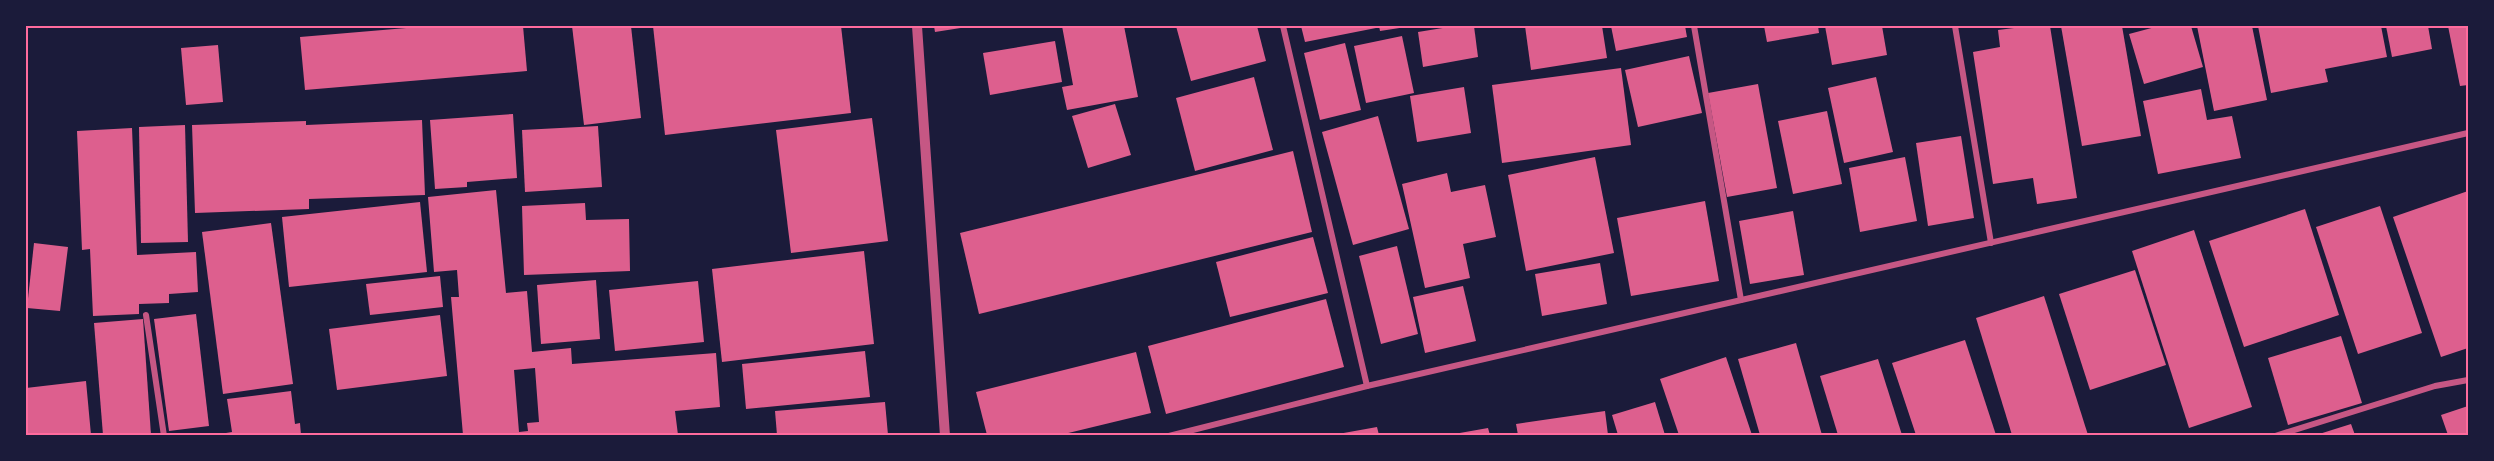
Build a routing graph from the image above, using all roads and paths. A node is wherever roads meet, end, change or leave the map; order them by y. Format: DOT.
graph roads {
  1 [pos="917,26"];
  2 [pos="1283,26"];
  3 [pos="1694,26"];
  4 [pos="1955,26"];
  5 [pos="2469,133"];
  6 [pos="1991,243"];
  7 [pos="1741,300"];
  8 [pos="146,315"];
  9 [pos="2469,380"];
  10 [pos="1366,386"];
  11 [pos="164,435"];
  12 [pos="945,435"];
  13 [pos="1169,435"];
  14 [pos="2274,435"];
  1 -- 12 [label="street"];
  2 -- 10 [label="street"];
  3 -- 7 [label="street"];
  4 -- 6 [label="street"];
  5 -- 6 [label="street"];
  6 -- 7 [label="street"];
  7 -- 10 [label="street"];
  8 -- 11 [label="street"];
  9 -- 14 [label="street"];
  10 -- 13 [label="street"];
}
